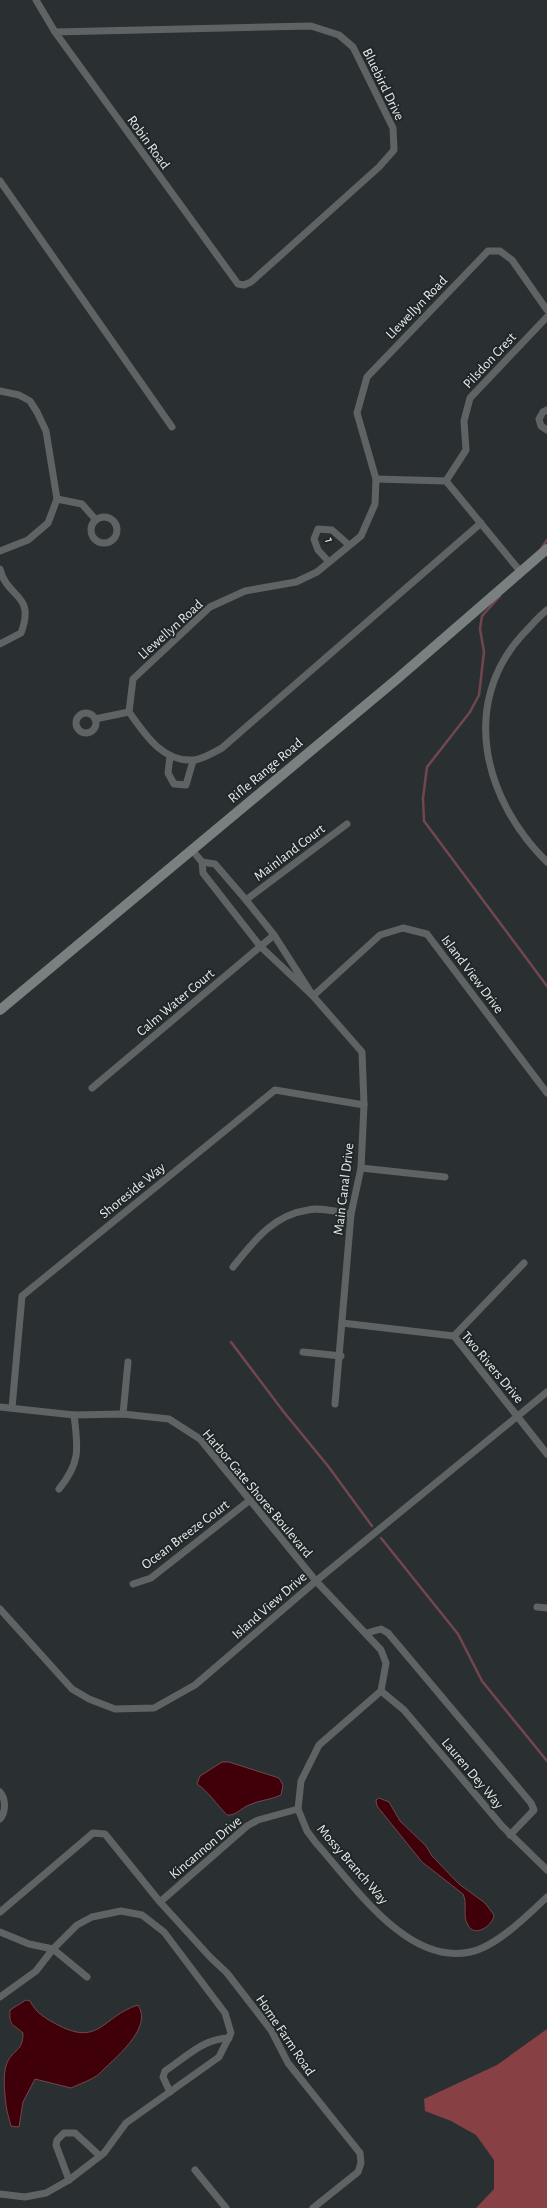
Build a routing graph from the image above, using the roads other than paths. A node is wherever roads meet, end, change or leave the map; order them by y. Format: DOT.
graph roads {
  1 [pos="36,0"];
  2 [pos="55,32"];
  3 [pos="0,181"];
  4 [pos="251,282"];
  5 [pos="547,310"];
  6 [pos="547,317"];
  7 [pos="0,391"];
  8 [pos="547,410"];
  9 [pos="172,426"];
  10 [pos="547,430"];
  11 [pos="376,479"];
  12 [pos="446,481"];
  13 [pos="57,499"];
  14 [pos="96,520"];
  15 [pos="481,523"];
  16 [pos="349,545"];
  17 [pos="547,549"];
  18 [pos="0,551"];
  19 [pos="328,562"];
  20 [pos="0,569"];
  21 [pos="520,571"];
  22 [pos="547,610"];
  23 [pos="0,644"];
  24 [pos="129,712"];
  25 [pos="95,720"];
  26 [pos="170,756"];
  27 [pos="193,760"];
  28 [pos="347,824"];
  29 [pos="192,850"];
  30 [pos="202,862"];
  31 [pos="547,862"];
  32 [pos="246,900"];
  33 [pos="274,935"];
  34 [pos="260,946"];
  35 [pos="313,996"];
  36 [pos="0,1010"];
  37 [pos="92,1088"];
  38 [pos="547,1093"];
  39 [pos="364,1105"];
  40 [pos="360,1168"];
  41 [pos="445,1177"];
  42 [pos="351,1214"];
  43 [pos="524,1263"];
  44 [pos="233,1267"];
  45 [pos="342,1323"];
  46 [pos="454,1336"];
  47 [pos="303,1352"];
  48 [pos="340,1356"];
  49 [pos="128,1362"];
  50 [pos="547,1392"];
  51 [pos="335,1404"];
  52 [pos="0,1407"];
  53 [pos="12,1408"];
  54 [pos="123,1414"];
  55 [pos="74,1415"];
  56 [pos="518,1417"];
  57 [pos="547,1454"];
  58 [pos="58,1488"];
  59 [pos="250,1500"];
  60 [pos="316,1581"];
  61 [pos="133,1584"];
  62 [pos="537,1607"];
  63 [pos="547,1608"];
  64 [pos="0,1609"];
  65 [pos="367,1633"];
  66 [pos="381,1691"];
  67 [pos="0,1792"];
  68 [pos="298,1810"];
  69 [pos="0,1819"];
  70 [pos="510,1835"];
  71 [pos="547,1870"];
  72 [pos="547,1897"];
  73 [pos="160,1902"];
  74 [pos="0,1912"];
  75 [pos="0,1932"];
  76 [pos="53,1950"];
  77 [pos="87,1977"];
  78 [pos="0,1997"];
  79 [pos="228,2038"];
  80 [pos="170,2092"];
  81 [pos="100,2156"];
  82 [pos="194,2170"];
  83 [pos="70,2180"];
  84 [pos="0,2194"];
  85 [pos="226,2208"];
  86 [pos="312,2208"];
  1 -- 2 [label="street, Robin Road"];
  2 -- 4 [label="street, Robin Road"];
  2 -- 4 [label="street, Bluebird Drive"];
  3 -- 9 [label="street"];
  5 -- 11 [label="street, Llewellyn Road"];
  6 -- 12 [label="street, Pilsdon Crest"];
  7 -- 13 [label="street"];
  8 -- 10 [label="street"];
  11 -- 12 [label="street"];
  11 -- 16 [label="street, Llewellyn Road"];
  12 -- 15 [label="street"];
  13 -- 14 [label="street"];
  13 -- 18 [label="street"];
  15 -- 21 [label="street"];
  15 -- 27 [label="street"];
  16 -- 19 [label="street, Llewellyn Road"];
  16 -- 19 [label="street, 1"];
  17 -- 21 [label="main road, Rifle Range Road"];
  19 -- 24 [label="street, Llewellyn Road"];
  20 -- 23 [label="street"];
  21 -- 29 [label="main road, Rifle Range Road"];
  22 -- 31 [label="street"];
  24 -- 25 [label="street"];
  24 -- 26 [label="street"];
  26 -- 27 [label="street"];
  26 -- 27 [label="street"];
  28 -- 32 [label="street, Mainland Court"];
  29 -- 30 [label="street, Main Canal Drive"];
  29 -- 36 [label="main road, Rifle Range Road"];
  30 -- 32 [label="street, Main Canal Drive"];
  30 -- 34 [label="street, Main Canal Drive"];
  32 -- 33 [label="street, Main Canal Drive"];
  33 -- 34 [label="street, Calm Water Court"];
  33 -- 35 [label="street, Main Canal Drive"];
  34 -- 35 [label="street, Main Canal Drive"];
  34 -- 37 [label="street, Calm Water Court"];
  35 -- 38 [label="street, Island View Drive"];
  35 -- 39 [label="street, Main Canal Drive"];
  39 -- 40 [label="street, Main Canal Drive"];
  39 -- 53 [label="street, Shoreside Way"];
  40 -- 41 [label="street"];
  40 -- 42 [label="street, Main Canal Drive"];
  42 -- 44 [label="street"];
  42 -- 45 [label="street, Main Canal Drive"];
  43 -- 46 [label="street"];
  45 -- 46 [label="street, Two Rivers Drive"];
  45 -- 48 [label="street, Main Canal Drive"];
  46 -- 56 [label="street, Two Rivers Drive"];
  47 -- 48 [label="street"];
  48 -- 51 [label="street, Main Canal Drive"];
  49 -- 54 [label="street"];
  50 -- 56 [label="street, Island View Drive"];
  52 -- 53 [label="street, Harbor Gate Shores Boulevard"];
  53 -- 55 [label="street, Harbor Gate Shores Boulevard"];
  54 -- 55 [label="street, Harbor Gate Shores Boulevard"];
  54 -- 59 [label="street, Harbor Gate Shores Boulevard"];
  55 -- 58 [label="street"];
  56 -- 57 [label="street, Two Rivers Drive"];
  56 -- 60 [label="street, Island View Drive"];
  59 -- 60 [label="street, Harbor Gate Shores Boulevard"];
  59 -- 61 [label="street, Ocean Breeze Court"];
  60 -- 64 [label="street, Island View Drive"];
  60 -- 65 [label="street, Harbor Gate Shores Boulevard"];
  62 -- 63 [label="street"];
  65 -- 66 [label="street"];
  65 -- 70 [label="street"];
  66 -- 68 [label="street"];
  66 -- 70 [label="street, Lauren Dey Way"];
  67 -- 69 [label="street"];
  68 -- 72 [label="street, Mossy Branch Way"];
  68 -- 73 [label="street, Kincannon Drive"];
  70 -- 71 [label="street, Lauren Dey Way"];
  73 -- 74 [label="street, Home Farm Road"];
  73 -- 86 [label="street, Home Farm Road"];
  75 -- 76 [label="street"];
  76 -- 77 [label="street"];
  76 -- 78 [label="street"];
  76 -- 79 [label="street"];
  79 -- 80 [label="street"];
  79 -- 80 [label="street"];
  80 -- 81 [label="street"];
  81 -- 83 [label="street"];
  81 -- 83 [label="street"];
  82 -- 85 [label="street"];
  83 -- 84 [label="street"];
}
